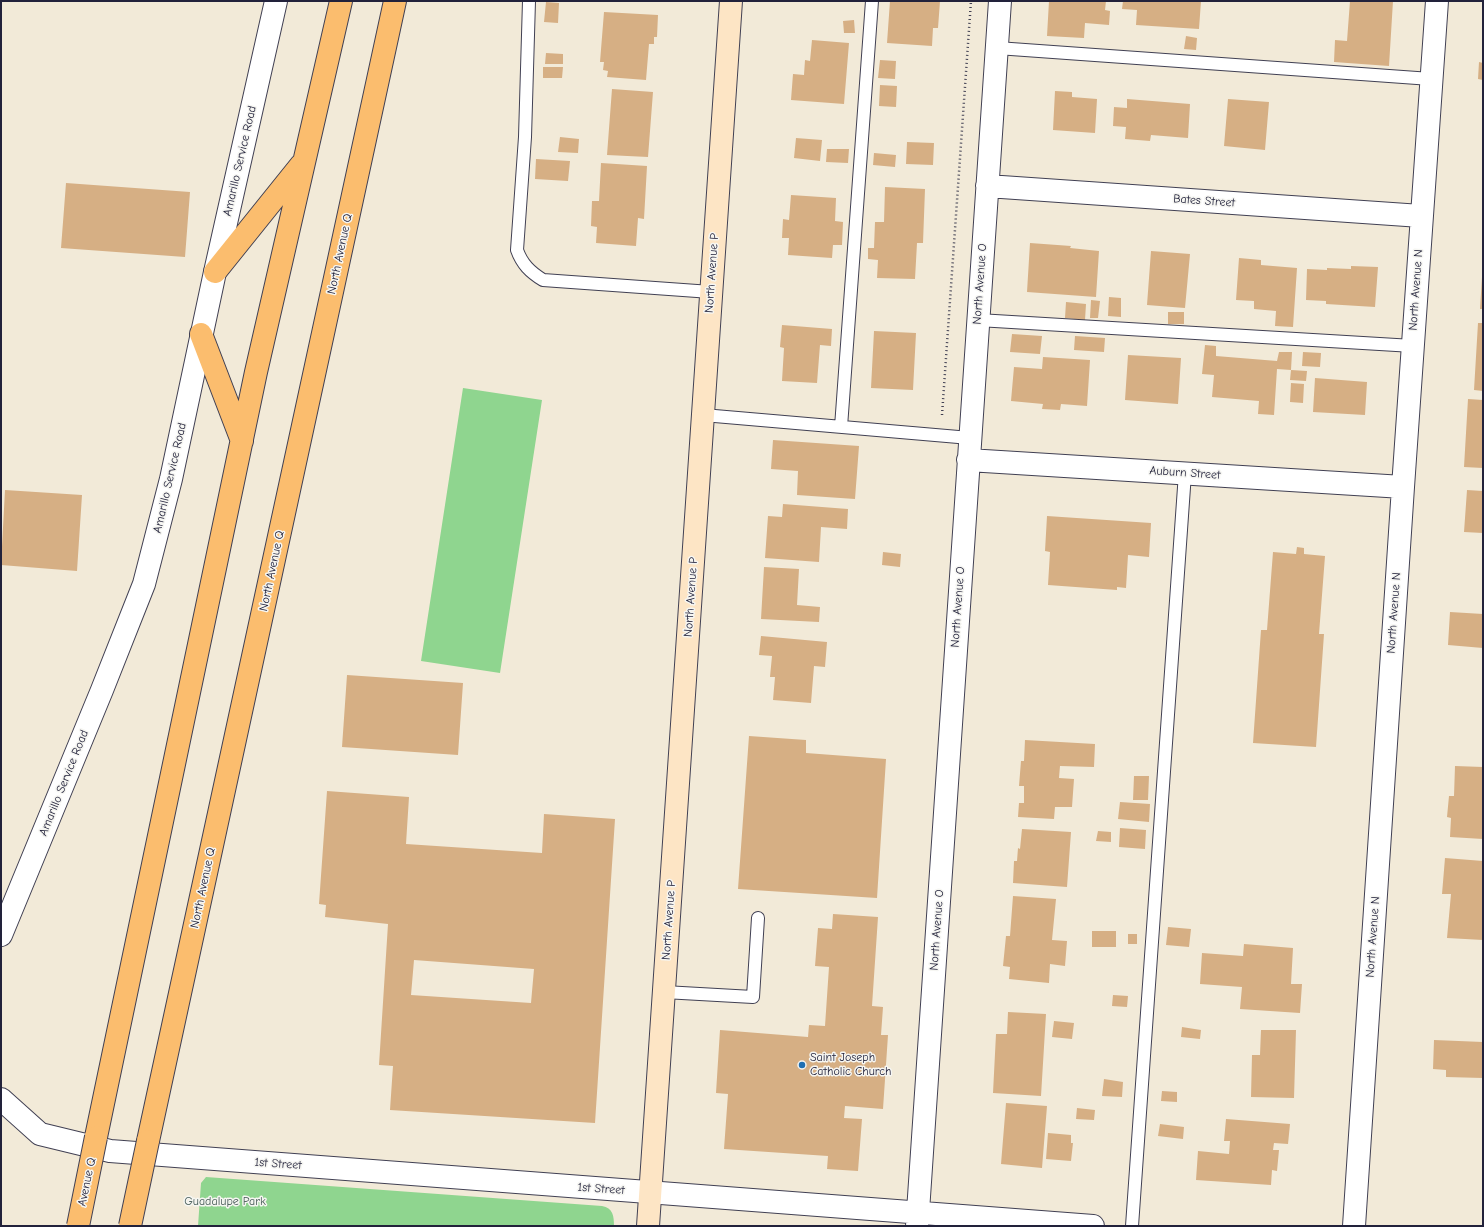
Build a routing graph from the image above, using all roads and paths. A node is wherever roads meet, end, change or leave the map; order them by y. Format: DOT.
graph roads {
  1 [pos="276,1"];
  2 [pos="341,1"];
  3 [pos="396,1"];
  4 [pos="529,1"];
  5 [pos="731,1"];
  6 [pos="872,1"];
  7 [pos="971,1"];
  8 [pos="1000,1"];
  9 [pos="1437,1"];
  10 [pos="997,48"];
  11 [pos="1431,79"];
  12 [pos="304,161"];
  13 [pos="987,186"];
  14 [pos="1421,216"];
  15 [pos="215,272"];
  16 [pos="711,292"];
  17 [pos="978,320"];
  18 [pos="202,334"];
  19 [pos="1412,346"];
  20 [pos="703,415"];
  21 [pos="942,417"];
  22 [pos="841,427"];
  23 [pos="970,438"];
  24 [pos="242,441"];
  25 [pos="968,460"];
  26 [pos="1185,473"];
  27 [pos="1403,487"];
  28 [pos="758,918"];
  29 [pos="1,935"];
  30 [pos="664,992"];
  31 [pos="1,1099"];
  32 [pos="103,1144"];
  33 [pos="650,1192"];
  34 [pos="917,1220"];
  35 [pos="78,1226"];
  36 [pos="130,1226"];
  37 [pos="648,1226"];
  38 [pos="1092,1226"];
  39 [pos="1132,1226"];
  40 [pos="1354,1226"];
  1 -- 15 [label="street, Amarillo Service Road"];
  2 -- 12 [label="main road"];
  3 -- 36 [label="main road, North Avenue Q, bridge"];
  4 -- 16 [label="lane"];
  5 -- 16 [label="street, North Avenue P"];
  6 -- 22 [label="lane"];
  7 -- 21 [label="path"];
  8 -- 10 [label="street, North Avenue O"];
  9 -- 11 [label="street, North Avenue N"];
  10 -- 11 [label="lane"];
  10 -- 13 [label="street, North Avenue O"];
  11 -- 14 [label="street, North Avenue N"];
  12 -- 15 [label="main road"];
  12 -- 24 [label="main road"];
  13 -- 14 [label="street, Bates Street"];
  13 -- 17 [label="street, North Avenue O"];
  14 -- 19 [label="street, North Avenue N"];
  15 -- 18 [label="street, Amarillo Service Road"];
  16 -- 20 [label="street, North Avenue P"];
  17 -- 19 [label="lane"];
  17 -- 23 [label="street, North Avenue O"];
  18 -- 24 [label="main road"];
  18 -- 29 [label="street, Amarillo Service Road"];
  19 -- 27 [label="street, North Avenue N"];
  20 -- 22 [label="lane"];
  20 -- 30 [label="street, North Avenue P"];
  22 -- 23 [label="lane"];
  23 -- 25 [label="street, North Avenue O"];
  24 -- 32 [label="main road"];
  25 -- 26 [label="street, Auburn Street"];
  25 -- 34 [label="street, North Avenue O"];
  26 -- 27 [label="street, Auburn Street"];
  26 -- 39 [label="lane"];
  27 -- 40 [label="street, North Avenue N"];
  28 -- 30 [label="lane"];
  30 -- 33 [label="street, North Avenue P"];
  31 -- 32 [label="street"];
  32 -- 33 [label="street, 1st Street"];
  32 -- 35 [label="main road, Avenue Q, bridge"];
  33 -- 34 [label="street, 1st Street"];
  33 -- 37 [label="street, North Avenue P"];
  34 -- 38 [label="street, 1st Street"];
}
